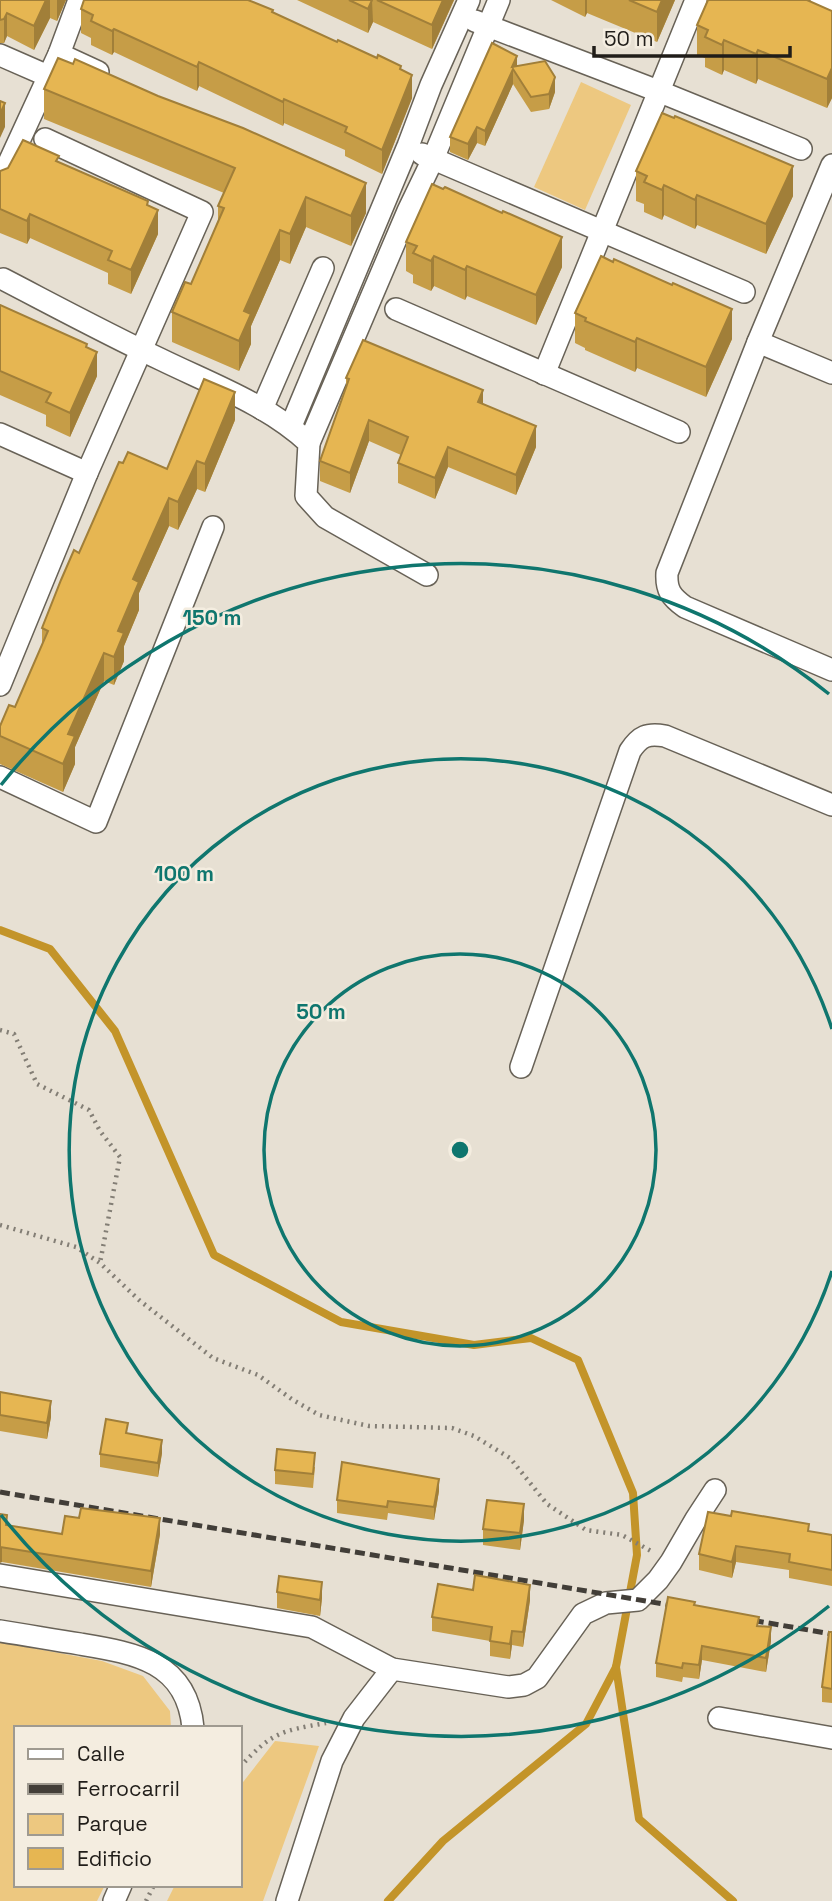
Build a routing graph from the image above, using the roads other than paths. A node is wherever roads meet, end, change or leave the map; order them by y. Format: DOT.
graph roads {
  1 [pos="79,0"];
  2 [pos="499,0"];
  3 [pos="696,0"];
  4 [pos="821,0"];
  5 [pos="832,5"];
  6 [pos="466,8"];
  7 [pos="487,26"];
  8 [pos="59,54"];
  9 [pos="0,55"];
  10 [pos="48,76"];
  11 [pos="121,83"];
  12 [pos="658,91"];
  13 [pos="45,139"];
  14 [pos="408,146"];
  15 [pos="800,149"];
  16 [pos="433,159"];
  17 [pos="832,165"];
  18 [pos="0,182"];
  19 [pos="604,230"];
  20 [pos="323,268"];
  21 [pos="3,279"];
  22 [pos="744,292"];
  23 [pos="396,309"];
  24 [pos="758,342"];
  25 [pos="141,350"];
  26 [pos="832,373"];
  27 [pos="544,374"];
  28 [pos="262,409"];
  29 [pos="291,426"];
  30 [pos="678,432"];
  31 [pos="0,434"];
  32 [pos="309,443"];
  33 [pos="87,473"];
  34 [pos="213,527"];
  35 [pos="427,575"];
  36 [pos="832,670"];
  37 [pos="0,685"];
  38 [pos="0,777"];
  39 [pos="832,805"];
  40 [pos="522,1067"];
  41 [pos="715,1490"];
  42 [pos="0,1575"];
  43 [pos="0,1631"];
  44 [pos="392,1668"];
  45 [pos="719,1718"];
  46 [pos="193,1726"];
  47 [pos="832,1738"];
  48 [pos="287,1901"];
  1 -- 8 [label="street"];
  2 -- 7 [label="street"];
  3 -- 12 [label="street"];
  4 -- 5 [label="street"];
  6 -- 7 [label="street"];
  6 -- 14 [label="street"];
  7 -- 12 [label="street"];
  7 -- 16 [label="street"];
  8 -- 10 [label="street"];
  8 -- 11 [label="street"];
  9 -- 10 [label="street"];
  10 -- 18 [label="street"];
  12 -- 15 [label="street"];
  12 -- 19 [label="street"];
  13 -- 25 [label="street"];
  14 -- 16 [label="street"];
  14 -- 29 [label="street"];
  16 -- 19 [label="street"];
  16 -- 32 [label="street"];
  17 -- 24 [label="street"];
  19 -- 22 [label="street"];
  19 -- 27 [label="street"];
  20 -- 28 [label="street"];
  21 -- 25 [label="street"];
  23 -- 27 [label="street"];
  24 -- 26 [label="street"];
  24 -- 36 [label="street"];
  25 -- 28 [label="street"];
  25 -- 33 [label="street"];
  27 -- 30 [label="street"];
  28 -- 29 [label="street"];
  29 -- 32 [label="street"];
  31 -- 33 [label="street"];
  32 -- 35 [label="street"];
  33 -- 37 [label="street"];
  34 -- 38 [label="street"];
  39 -- 40 [label="street"];
  41 -- 44 [label="street"];
  42 -- 44 [label="street"];
  43 -- 46 [label="street"];
  44 -- 48 [label="street"];
  45 -- 47 [label="street"];
}
